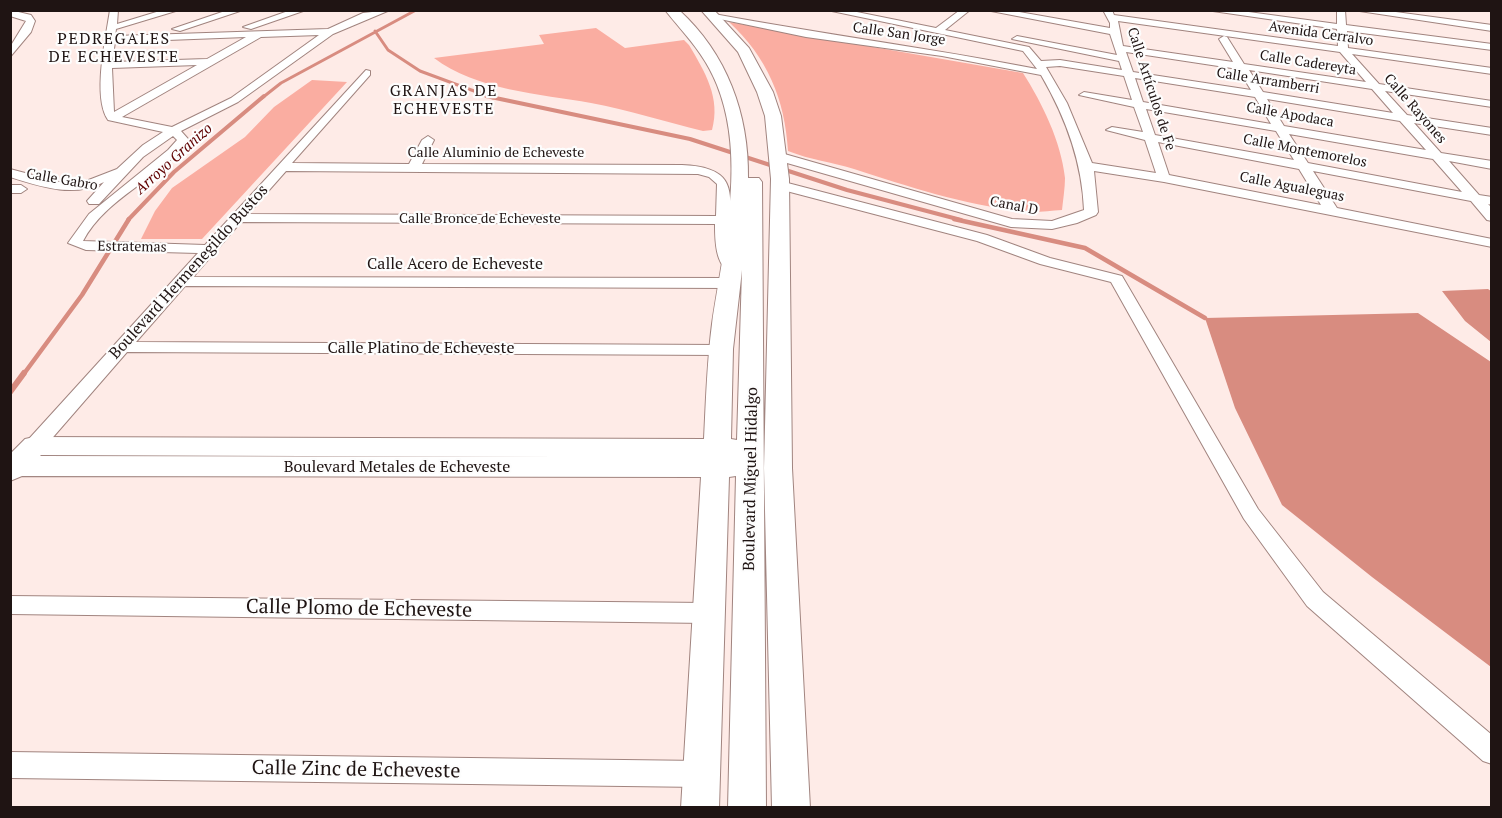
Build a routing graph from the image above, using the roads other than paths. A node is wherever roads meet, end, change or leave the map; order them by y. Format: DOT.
graph roads {
  1 [pos="40,10"];
  2 [pos="114,10"];
  3 [pos="174,10"];
  4 [pos="239,10"];
  5 [pos="302,10"];
  6 [pos="671,10"];
  7 [pos="687,10"];
  8 [pos="831,10"];
  9 [pos="861,10"];
  10 [pos="966,10"];
  11 [pos="990,10"];
  12 [pos="1210,10"];
  13 [pos="1341,10"];
  14 [pos="1357,10"];
  15 [pos="1457,10"];
  16 [pos="374,11"];
  17 [pos="1226,11"];
  18 [pos="10,14"];
  19 [pos="711,14"];
  20 [pos="28,17"];
  21 [pos="1112,21"];
  22 [pos="1460,24"];
  23 [pos="941,28"];
  24 [pos="1342,28"];
  25 [pos="1491,28"];
  26 [pos="332,32"];
  27 [pos="110,33"];
  28 [pos="260,33"];
  29 [pos="226,34"];
  30 [pos="153,36"];
  31 [pos="1222,36"];
  32 [pos="1036,44"];
  33 [pos="1468,44"];
  34 [pos="1491,47"];
  35 [pos="1120,48"];
  36 [pos="727,53"];
  37 [pos="1346,53"];
  38 [pos="10,54"];
  39 [pos="1125,59"];
  40 [pos="211,62"];
  41 [pos="1060,63"];
  42 [pos="106,65"];
  43 [pos="1241,66"];
  44 [pos="1472,68"];
  45 [pos="1042,69"];
  46 [pos="1491,70"];
  47 [pos="366,74"];
  48 [pos="1131,74"];
  49 [pos="1491,76"];
  50 [pos="1374,86"];
  51 [pos="1084,95"];
  52 [pos="1258,95"];
  53 [pos="1139,104"];
  54 [pos="1491,104"];
  55 [pos="112,118"];
  56 [pos="1401,118"];
  57 [pos="751,122"];
  58 [pos="1279,128"];
  59 [pos="175,130"];
  60 [pos="1112,130"];
  61 [pos="1491,132"];
  62 [pos="1148,137"];
  63 [pos="428,140"];
  64 [pos="746,149"];
  65 [pos="1435,155"];
  66 [pos="1491,165"];
  67 [pos="1086,166"];
  68 [pos="1302,166"];
  69 [pos="283,167"];
  70 [pos="414,167"];
  71 [pos="122,170"];
  72 [pos="779,171"];
  73 [pos="10,173"];
  74 [pos="1164,177"];
  75 [pos="14,188"];
  76 [pos="1472,197"];
  77 [pos="94,201"];
  78 [pos="1491,201"];
  79 [pos="109,204"];
  80 [pos="1331,210"];
  81 [pos="1491,217"];
  82 [pos="238,218"];
  83 [pos="737,228"];
  84 [pos="1491,243"];
  85 [pos="209,249"];
  86 [pos="730,275"];
  87 [pos="180,281"];
  88 [pos="122,347"];
  89 [pos="721,350"];
  90 [pos="716,458"];
  91 [pos="765,458"];
  92 [pos="20,461"];
  93 [pos="10,606"];
  94 [pos="707,613"];
  95 [pos="1491,752"];
  96 [pos="10,765"];
  97 [pos="702,774"];
  98 [pos="700,807"];
  99 [pos="747,807"];
  100 [pos="791,807"];
  1 -- 20 [label="street"];
  2 -- 27 [label="street"];
  3 -- 27 [label="street"];
  4 -- 30 [label="street"];
  5 -- 29 [label="street"];
  6 -- 64 [label="main road"];
  7 -- 36 [label="main road"];
  8 -- 23 [label="street"];
  9 -- 23 [label="street"];
  10 -- 23 [label="street"];
  11 -- 21 [label="street, Avenida Cerralvo"];
  12 -- 17 [label="street"];
  13 -- 24 [label="street"];
  14 -- 22 [label="street"];
  15 -- 22 [label="street"];
  16 -- 26 [label="street"];
  17 -- 24 [label="street"];
  17 -- 31 [label="street"];
  18 -- 20 [label="street"];
  19 -- 45 [label="street, Calle San Jorge"];
  19 -- 72 [label="main road, Boulevard Miguel Hidalgo"];
  20 -- 38 [label="street"];
  21 -- 31 [label="street, Avenida Cerralvo"];
  21 -- 35 [label="street, Calle Artículos de Fe"];
  22 -- 25 [label="street"];
  22 -- 33 [label="street"];
  23 -- 32 [label="street"];
  23 -- 45 [label="street, Canal D"];
  24 -- 33 [label="street"];
  24 -- 37 [label="street"];
  26 -- 28 [label="street"];
  26 -- 59 [label="street"];
  27 -- 30 [label="street"];
  27 -- 42 [label="street"];
  28 -- 29 [label="street"];
  28 -- 40 [label="street"];
  29 -- 30 [label="street"];
  31 -- 37 [label="street, Avenida Cerralvo"];
  31 -- 43 [label="street"];
  32 -- 39 [label="street"];
  32 -- 41 [label="street"];
  33 -- 34 [label="street"];
  33 -- 44 [label="street"];
  35 -- 39 [label="street, Calle Artículos de Fe"];
  35 -- 43 [label="street, Calle Cadereyta"];
  37 -- 44 [label="street, Avenida Cerralvo"];
  37 -- 49 [label="street, Avenida Cerralvo"];
  37 -- 50 [label="street, Calle Rayones"];
  39 -- 48 [label="street, Calle Artículos de Fe"];
  40 -- 42 [label="street"];
  40 -- 55 [label="street"];
  41 -- 45 [label="street, Calle Arramberri"];
  41 -- 48 [label="street, Calle Arramberri"];
  42 -- 55 [label="street"];
  43 -- 50 [label="street, Calle Cadereyta"];
  43 -- 52 [label="street"];
  44 -- 46 [label="street, Avenida Cerralvo"];
  45 -- 67 [label="street, Canal D"];
  47 -- 69 [label="street, Boulevard Hermenegildo Bustos"];
  48 -- 52 [label="street, Calle Arramberri"];
  48 -- 53 [label="street, Calle Artículos de Fe"];
  50 -- 54 [label="street, Calle Cadereyta"];
  50 -- 56 [label="street, Calle Rayones"];
  51 -- 53 [label="street, Calle Apodaca"];
  52 -- 56 [label="street, Calle Arramberri"];
  52 -- 58 [label="street"];
  53 -- 58 [label="street, Calle Apodaca"];
  53 -- 62 [label="street, Calle Artículos de Fe"];
  55 -- 59 [label="street"];
  56 -- 61 [label="street, Calle Arramberri"];
  56 -- 65 [label="street, Calle Rayones"];
  57 -- 64 [label="main road"];
  58 -- 65 [label="street, Calle Apodaca"];
  58 -- 68 [label="street"];
  59 -- 71 [label="street"];
  59 -- 79 [label="street, Estratemas"];
  60 -- 62 [label="street, Calle Montemorelos"];
  62 -- 68 [label="street, Calle Montemorelos"];
  62 -- 74 [label="street, Calle Artículos de Fe"];
  63 -- 70 [label="street"];
  64 -- 83 [label="main road, Boulevard Miguel Hidalgo"];
  65 -- 66 [label="street, Calle Apodaca"];
  65 -- 76 [label="street, Calle Rayones"];
  67 -- 72 [label="street, Canal D"];
  67 -- 74 [label="street, Calle Agualeguas"];
  68 -- 76 [label="street, Calle Montemorelos"];
  68 -- 80 [label="street"];
  69 -- 70 [label="street, Calle Aluminio de Echeveste"];
  69 -- 82 [label="street, Boulevard Hermenegildo Bustos"];
  70 -- 83 [label="street, Calle Aluminio de Echeveste"];
  71 -- 73 [label="street, Calle Gabro"];
  71 -- 77 [label="street"];
  72 -- 91 [label="main road, Boulevard Miguel Hidalgo"];
  72 -- 95 [label="street"];
  74 -- 80 [label="street, Calle Agualeguas"];
  75 -- 77 [label="street, Calle Gabro"];
  76 -- 78 [label="street, Calle Montemorelos"];
  76 -- 81 [label="street, Calle Rayones"];
  77 -- 79 [label="street, Calle Gabro"];
  79 -- 85 [label="street, Estratemas"];
  80 -- 84 [label="street, Calle Agualeguas"];
  82 -- 83 [label="street, Calle Bronce de Echeveste"];
  82 -- 85 [label="street, Boulevard Hermenegildo Bustos"];
  83 -- 86 [label="main road, Boulevard Miguel Hidalgo"];
  83 -- 91 [label="main road, Boulevard Miguel Hidalgo"];
  85 -- 87 [label="street, Boulevard Hermenegildo Bustos"];
  86 -- 87 [label="street, Calle Acero de Echeveste"];
  86 -- 89 [label="main road, Boulevard Miguel Hidalgo"];
  87 -- 88 [label="street, Boulevard Hermenegildo Bustos"];
  88 -- 89 [label="street, Calle Platino de Echeveste"];
  88 -- 92 [label="street, Boulevard Hermenegildo Bustos"];
  89 -- 90 [label="main road, Boulevard Miguel Hidalgo"];
  90 -- 91 [label="main road, Boulevard Metales de Echeveste"];
  90 -- 92 [label="main road, Boulevard Metales de Echeveste"];
  90 -- 94 [label="main road, Boulevard Miguel Hidalgo"];
  91 -- 99 [label="main road, Boulevard Miguel Hidalgo"];
  91 -- 100 [label="main road, Boulevard Miguel Hidalgo"];
  93 -- 94 [label="street, Calle Plomo de Echeveste"];
  94 -- 97 [label="main road, Boulevard Miguel Hidalgo"];
  96 -- 97 [label="street, Calle Zinc de Echeveste"];
  97 -- 98 [label="main road, Boulevard Miguel Hidalgo"];
}
